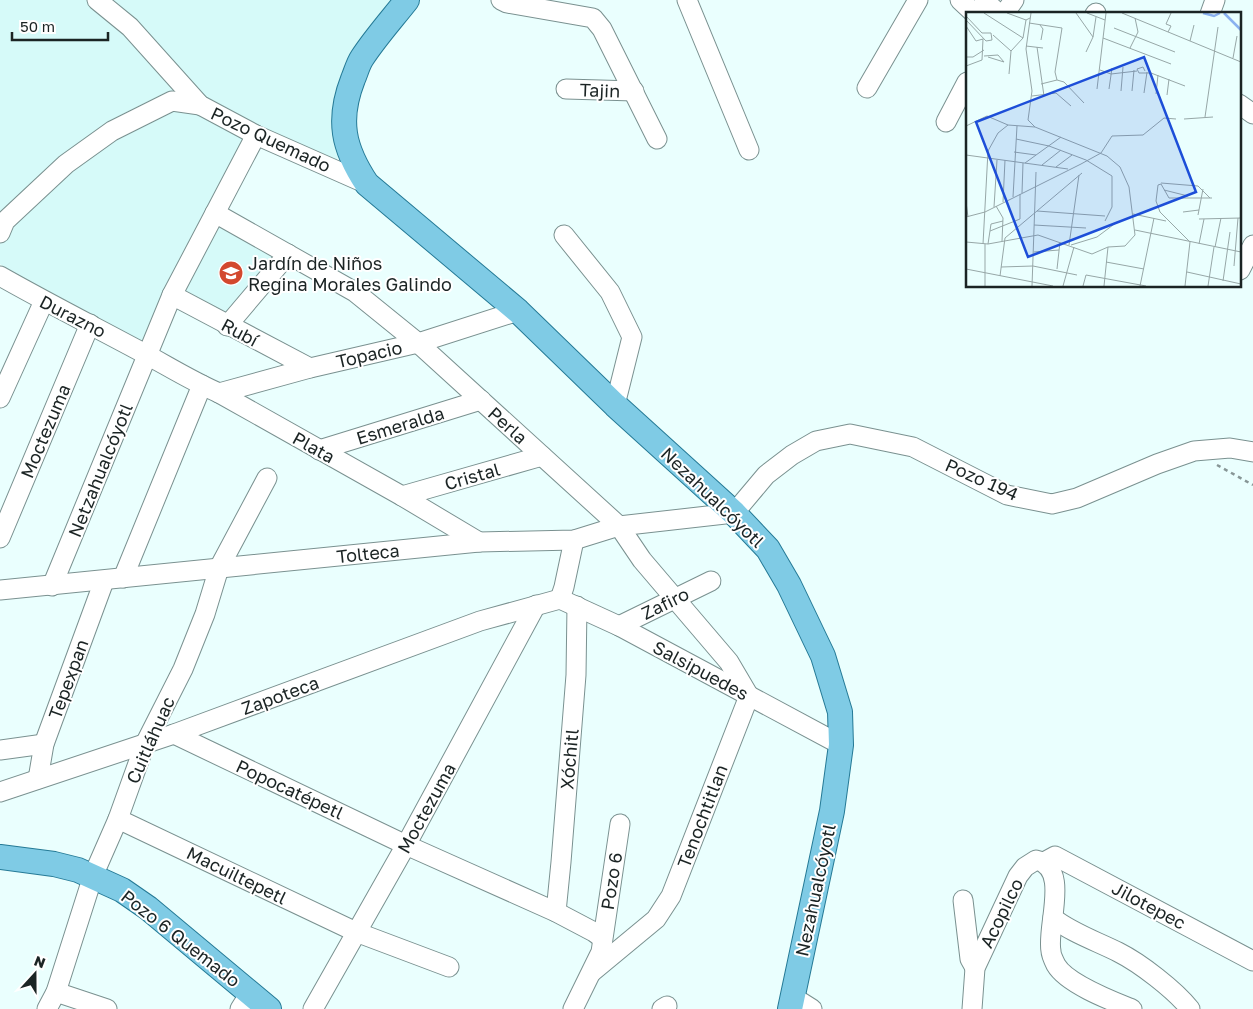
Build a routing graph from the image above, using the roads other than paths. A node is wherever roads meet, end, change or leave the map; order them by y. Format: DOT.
graph roads {
  1 [pos="97,0"];
  2 [pos="406,0"];
  3 [pos="687,0"];
  4 [pos="918,0"];
  5 [pos="960,0"];
  6 [pos="984,0"];
  7 [pos="1014,0"];
  8 [pos="1215,0"];
  9 [pos="505,1"];
  10 [pos="973,12"];
  11 [pos="997,12"];
  12 [pos="1005,12"];
  13 [pos="1211,12"];
  14 [pos="966,84"];
  15 [pos="867,88"];
  16 [pos="566,89"];
  17 [pos="634,91"];
  18 [pos="200,104"];
  19 [pos="1240,105"];
  20 [pos="1253,114"];
  21 [pos="946,122"];
  22 [pos="256,135"];
  23 [pos="657,139"];
  24 [pos="749,150"];
  25 [pos="367,184"];
  26 [pos="214,213"];
  27 [pos="0,233"];
  28 [pos="564,235"];
  29 [pos="1253,245"];
  30 [pos="288,254"];
  31 [pos="1240,270"];
  32 [pos="0,276"];
  33 [pos="172,295"];
  34 [pos="44,301"];
  35 [pos="518,311"];
  36 [pos="90,324"];
  37 [pos="228,326"];
  38 [pos="418,343"];
  39 [pos="147,355"];
  40 [pos="310,368"];
  41 [pos="210,389"];
  42 [pos="0,398"];
  43 [pos="481,400"];
  44 [pos="615,405"];
  45 [pos="319,450"];
  46 [pos="1253,452"];
  47 [pos="542,456"];
  48 [pos="267,478"];
  49 [pos="402,496"];
  50 [pos="734,513"];
  51 [pos="619,526"];
  52 [pos="0,538"];
  53 [pos="574,540"];
  54 [pos="479,542"];
  55 [pos="219,568"];
  56 [pos="123,578"];
  57 [pos="104,581"];
  58 [pos="711,581"];
  59 [pos="52,586"];
  60 [pos="0,590"];
  61 [pos="675,598"];
  62 [pos="568,602"];
  63 [pos="536,605"];
  64 [pos="619,626"];
  65 [pos="749,696"];
  66 [pos="174,734"];
  67 [pos="44,744"];
  68 [pos="145,744"];
  69 [pos="841,745"];
  70 [pos="0,750"];
  71 [pos="38,779"];
  72 [pos="0,792"];
  73 [pos="118,819"];
  74 [pos="620,824"];
  75 [pos="406,845"];
  76 [pos="0,857"];
  77 [pos="1044,862"];
  78 [pos="93,876"];
  79 [pos="964,900"];
  80 [pos="556,912"];
  81 [pos="1053,918"];
  82 [pos="644,928"];
  83 [pos="356,932"];
  84 [pos="602,938"];
  85 [pos="1253,961"];
  86 [pos="450,966"];
  87 [pos="975,968"];
  88 [pos="592,972"];
  89 [pos="51,1001"];
  90 [pos="245,1001"];
  91 [pos="798,1005"];
  92 [pos="107,1009"];
  93 [pos="268,1009"];
  94 [pos="313,1009"];
  95 [pos="573,1009"];
  96 [pos="972,1009"];
  97 [pos="1132,1009"];
  98 [pos="1190,1009"];
  1 -- 18 [label="street, Pozo Quemado"];
  2 -- 25 [label="main road"];
  3 -- 24 [label="street"];
  4 -- 15 [label="street"];
  5 -- 10 [label="street"];
  6 -- 11 [label="street"];
  7 -- 12 [label="street"];
  8 -- 13 [label="street"];
  9 -- 17 [label="street"];
  14 -- 21 [label="street"];
  16 -- 17 [label="street, Tajin"];
  17 -- 23 [label="street"];
  18 -- 22 [label="street, Pozo Quemado"];
  18 -- 27 [label="street"];
  19 -- 20 [label="street"];
  22 -- 25 [label="street, Pozo Quemado"];
  22 -- 26 [label="street, Netzahualcóyotl"];
  25 -- 35 [label="main road, Nezahualcóyotl"];
  26 -- 30 [label="street, Perla"];
  26 -- 33 [label="street, Netzahualcóyotl"];
  28 -- 44 [label="street"];
  29 -- 31 [label="street"];
  30 -- 37 [label="street"];
  30 -- 38 [label="street, Perla"];
  32 -- 34 [label="street, Durazno"];
  33 -- 37 [label="street, Rubí"];
  33 -- 39 [label="street, Netzahualcóyotl"];
  34 -- 36 [label="street, Durazno"];
  34 -- 42 [label="street"];
  35 -- 38 [label="street, Topacio"];
  35 -- 44 [label="main road, Nezahualcóyotl"];
  36 -- 39 [label="street, Durazno"];
  36 -- 52 [label="street, Moctezuma"];
  37 -- 40 [label="street, Rubí"];
  38 -- 40 [label="street, Topacio"];
  38 -- 43 [label="street, Perla"];
  39 -- 41 [label="street, Plata"];
  39 -- 59 [label="street, Netzahualcóyotl"];
  40 -- 41 [label="street, Topacio"];
  41 -- 45 [label="street, Plata"];
  41 -- 56 [label="street"];
  43 -- 45 [label="street, Esmeralda"];
  43 -- 47 [label="street, Perla"];
  44 -- 50 [label="main road, Nezahualcóyotl"];
  45 -- 49 [label="street, Plata"];
  46 -- 50 [label="street, Pozo 194"];
  47 -- 49 [label="street, Cristal"];
  47 -- 51 [label="street, Perla"];
  48 -- 55 [label="street, Cuitláhuac"];
  49 -- 54 [label="street, Plata"];
  50 -- 51 [label="street, Tolteca"];
  50 -- 69 [label="main road, Nezahualcóyotl"];
  51 -- 53 [label="street, Tolteca"];
  51 -- 61 [label="street, Perla"];
  53 -- 54 [label="street, Tolteca"];
  53 -- 62 [label="street, Xóchitl"];
  54 -- 55 [label="street, Tolteca"];
  55 -- 56 [label="street, Tolteca"];
  55 -- 68 [label="street, Cuitláhuac"];
  56 -- 57 [label="street, Tolteca"];
  57 -- 59 [label="street, Tolteca"];
  57 -- 67 [label="street, Tepexpan"];
  58 -- 61 [label="street, Zafiro"];
  59 -- 60 [label="street, Tolteca"];
  61 -- 64 [label="street, Zafiro"];
  61 -- 65 [label="street, Perla"];
  62 -- 63 [label="street, Zapoteca"];
  62 -- 64 [label="street, Salsipuedes"];
  62 -- 80 [label="street, Xóchitl"];
  63 -- 66 [label="street, Zapoteca"];
  63 -- 75 [label="street, Moctezuma"];
  64 -- 65 [label="street, Salsipuedes"];
  65 -- 69 [label="street, Salsipuedes"];
  65 -- 82 [label="street, Tenochtitlan"];
  66 -- 68 [label="street, Zapoteca"];
  66 -- 75 [label="street, Popocatépetl"];
  67 -- 70 [label="street"];
  67 -- 71 [label="street, Tepexpan"];
  68 -- 71 [label="street, Zapoteca"];
  68 -- 73 [label="street, Cuitláhuac"];
  69 -- 91 [label="main road, Nezahualcóyotl"];
  71 -- 72 [label="street, Zapoteca"];
  73 -- 78 [label="street, Cuitláhuac"];
  73 -- 83 [label="street, Macuiltepetl"];
  74 -- 84 [label="street, Pozo 6"];
  75 -- 80 [label="street"];
  75 -- 83 [label="street, Moctezuma"];
  76 -- 78 [label="main road, Pozo 6 Quemado"];
  77 -- 81 [label="street"];
  77 -- 85 [label="street, Jilotepec"];
  77 -- 87 [label="street, Acopilco"];
  78 -- 89 [label="street, Cuitláhuac"];
  78 -- 90 [label="main road, Pozo 6 Quemado"];
  79 -- 87 [label="street"];
  80 -- 84 [label="street"];
  81 -- 97 [label="street"];
  81 -- 98 [label="street"];
  82 -- 84 [label="street"];
  82 -- 88 [label="street, Tenochtitlan"];
  83 -- 86 [label="street, Macuiltepetl"];
  83 -- 94 [label="street, Moctezuma"];
  84 -- 88 [label="street, Pozo 6"];
  87 -- 96 [label="street, Acopilco"];
  88 -- 95 [label="street"];
  89 -- 92 [label="street"];
  90 -- 93 [label="main road, Pozo 6 Quemado"];
}
